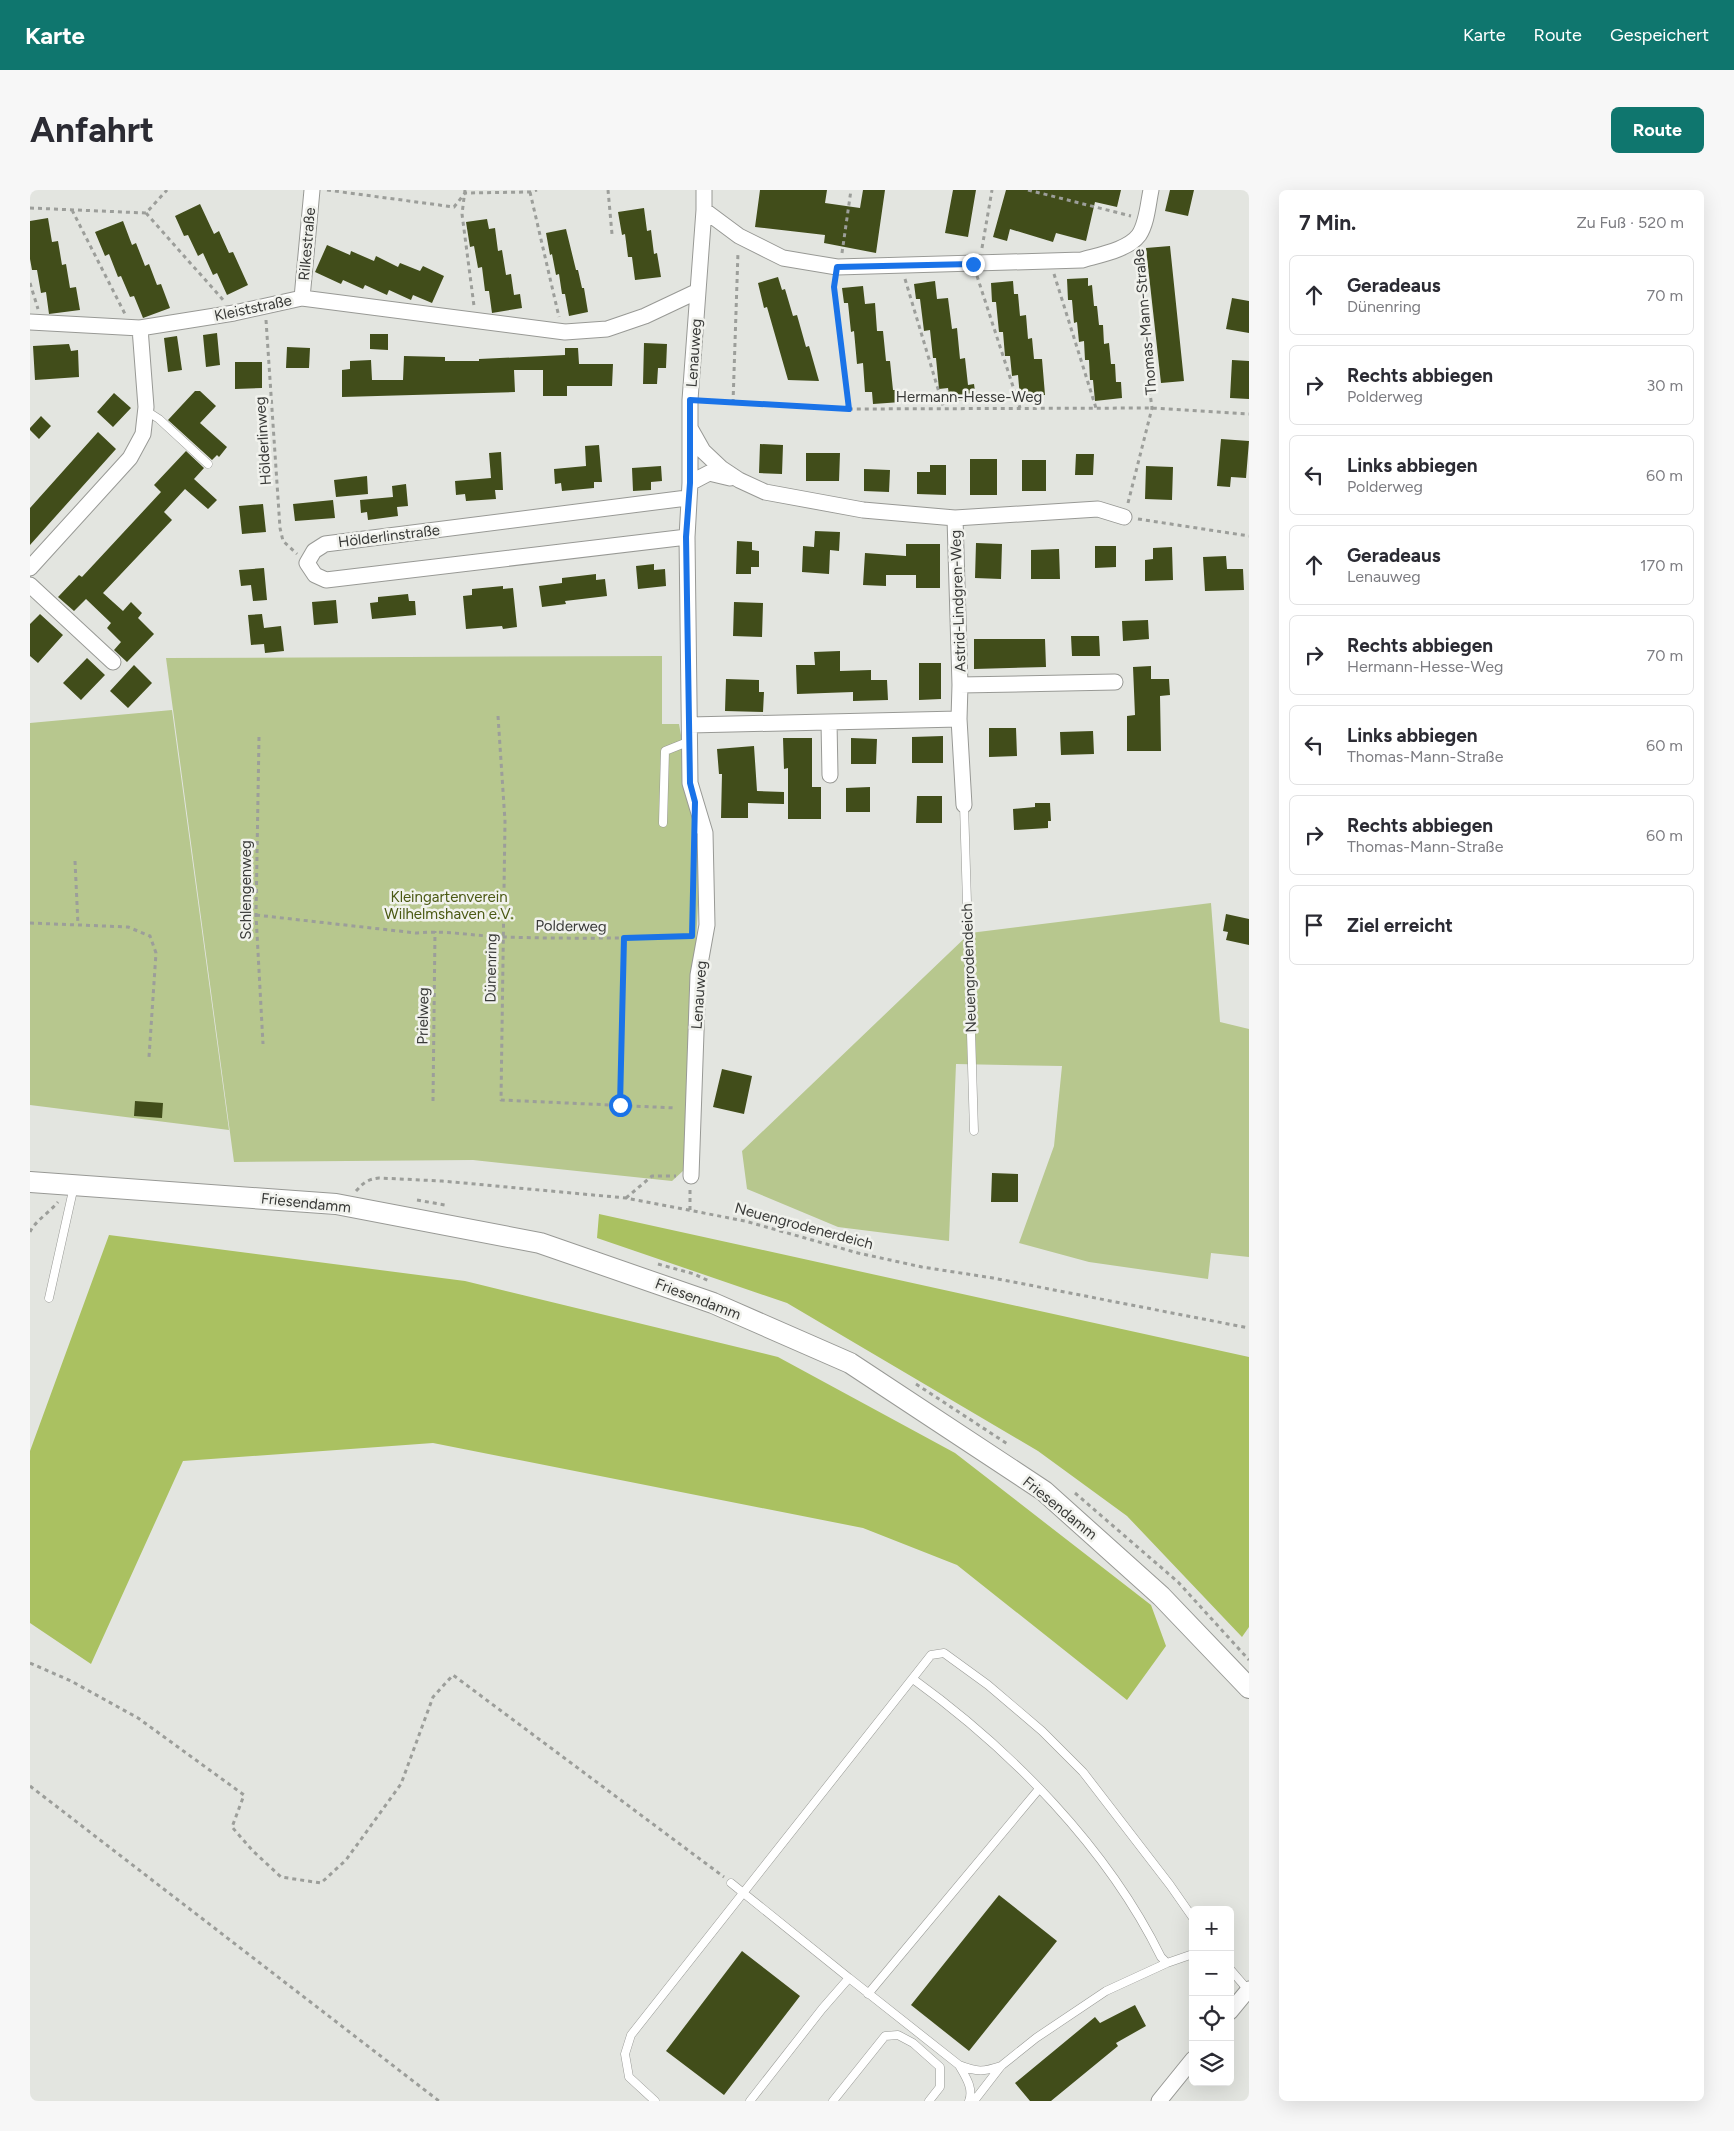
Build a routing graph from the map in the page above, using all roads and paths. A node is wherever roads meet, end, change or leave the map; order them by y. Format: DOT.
graph roads {
  1 [pos="167,190"];
  2 [pos="312,190"];
  3 [pos="325,190"];
  4 [pos="537,190"];
  5 [pos="608,190"];
  6 [pos="704,190"];
  7 [pos="851,190"];
  8 [pos="992,190"];
  9 [pos="1028,190"];
  10 [pos="1151,190"];
  11 [pos="465,192"];
  12 [pos="530,192"];
  13 [pos="30,208"];
  14 [pos="72,210"];
  15 [pos="704,210"];
  16 [pos="146,213"];
  17 [pos="1145,220"];
  18 [pos="612,234"];
  19 [pos="739,236"];
  20 [pos="1138,237"];
  21 [pos="1051,261"];
  22 [pos="900,264"];
  23 [pos="976,264"];
  24 [pos="837,267"];
  25 [pos="30,284"];
  26 [pos="698,291"];
  27 [pos="302,298"];
  28 [pos="266,307"];
  29 [pos="234,313"];
  30 [pos="476,321"];
  31 [pos="34,322"];
  32 [pos="134,328"];
  33 [pos="565,332"];
  34 [pos="690,400"];
  35 [pos="733,404"];
  36 [pos="1020,408"];
  37 [pos="1096,408"];
  38 [pos="1152,408"];
  39 [pos="849,409"];
  40 [pos="944,409"];
  41 [pos="145,410"];
  42 [pos="1249,414"];
  43 [pos="689,427"];
  44 [pos="208,464"];
  45 [pos="739,480"];
  46 [pos="690,483"];
  47 [pos="688,498"];
  48 [pos="1124,517"];
  49 [pos="955,518"];
  50 [pos="1249,536"];
  51 [pos="686,537"];
  52 [pos="307,563"];
  53 [pos="30,568"];
  54 [pos="30,585"];
  55 [pos="113,662"];
  56 [pos="1115,682"];
  57 [pos="960,685"];
  58 [pos="498,716"];
  59 [pos="959,719"];
  60 [pos="829,722"];
  61 [pos="690,725"];
  62 [pos="259,737"];
  63 [pos="690,741"];
  64 [pos="830,775"];
  65 [pos="964,806"];
  66 [pos="663,823"];
  67 [pos="75,861"];
  68 [pos="256,915"];
  69 [pos="30,923"];
  70 [pos="78,925"];
  71 [pos="435,931"];
  72 [pos="692,936"];
  73 [pos="503,937"];
  74 [pos="624,938"];
  75 [pos="263,1044"];
  76 [pos="149,1057"];
  77 [pos="434,1101"];
  78 [pos="620,1105"];
  79 [pos="676,1108"];
  80 [pos="974,1131"];
  81 [pos="690,1176"];
  82 [pos="30,1182"];
  83 [pos="74,1184"];
  84 [pos="354,1193"];
  85 [pos="626,1198"];
  86 [pos="690,1210"];
  87 [pos="49,1298"];
  88 [pos="1249,1328"];
  89 [pos="30,1663"];
  90 [pos="913,1678"];
  91 [pos="1249,1688"];
  92 [pos="30,1786"];
  93 [pos="1039,1789"];
  94 [pos="731,1883"];
  95 [pos="742,1893"];
  96 [pos="1189,1912"];
  97 [pos="1189,1955"];
  98 [pos="1167,1963"];
  99 [pos="1234,1973"];
  100 [pos="849,1978"];
  101 [pos="1248,1989"];
  102 [pos="868,1994"];
  103 [pos="1234,2007"];
  104 [pos="1189,2064"];
  105 [pos="959,2065"];
  106 [pos="1002,2066"];
  107 [pos="438,2101"];
  108 [pos="655,2101"];
  109 [pos="750,2101"];
  110 [pos="833,2101"];
  111 [pos="929,2101"];
  112 [pos="968,2101"];
  113 [pos="974,2101"];
  114 [pos="1159,2101"];
  1 -- 16 [label="path"];
  2 -- 27 [label="street, Rilkestraße"];
  3 -- 11 [label="path"];
  4 -- 12 [label="path"];
  5 -- 18 [label="path"];
  6 -- 15 [label="street, Lenauweg"];
  7 -- 24 [label="path"];
  8 -- 23 [label="path"];
  9 -- 17 [label="path"];
  10 -- 17 [label="street, Thomas-Mann-Straße"];
  11 -- 12 [label="path"];
  11 -- 30 [label="path"];
  12 -- 33 [label="path"];
  13 -- 14 [label="path"];
  14 -- 16 [label="path"];
  14 -- 32 [label="path"];
  15 -- 19 [label="street, Thomas-Mann-Straße"];
  15 -- 26 [label="street, Lenauweg"];
  16 -- 29 [label="path"];
  17 -- 20 [label="street, Thomas-Mann-Straße"];
  19 -- 24 [label="street, Thomas-Mann-Straße"];
  19 -- 35 [label="path"];
  20 -- 21 [label="street, Thomas-Mann-Straße"];
  20 -- 38 [label="path, Thomas-Mann-Straße"];
  21 -- 23 [label="street, Thomas-Mann-Straße"];
  21 -- 37 [label="path"];
  22 -- 23 [label="street, Thomas-Mann-Straße"];
  22 -- 24 [label="street, Thomas-Mann-Straße"];
  22 -- 40 [label="path"];
  23 -- 36 [label="path"];
  24 -- 39 [label="path"];
  25 -- 31 [label="path"];
  26 -- 33 [label="street, Kleiststraße"];
  26 -- 34 [label="street, Lenauweg"];
  27 -- 28 [label="street, Kleiststraße"];
  27 -- 30 [label="street, Kleiststraße"];
  28 -- 29 [label="street, Kleiststraße"];
  28 -- 52 [label="path, Hölderlinweg"];
  29 -- 32 [label="street, Kleiststraße"];
  30 -- 33 [label="street, Kleiststraße"];
  31 -- 32 [label="street, Kleiststraße"];
  32 -- 41 [label="street"];
  34 -- 35 [label="path, Hermann-Hesse-Weg"];
  34 -- 43 [label="street, Lenauweg"];
  35 -- 39 [label="path, Hermann-Hesse-Weg"];
  36 -- 37 [label="path, Hermann-Hesse-Weg"];
  36 -- 40 [label="path, Hermann-Hesse-Weg"];
  37 -- 38 [label="path, Hermann-Hesse-Weg"];
  38 -- 42 [label="path, Hermann-Hesse-Weg"];
  38 -- 48 [label="path"];
  39 -- 40 [label="path, Hermann-Hesse-Weg"];
  41 -- 44 [label="lane"];
  41 -- 53 [label="street"];
  43 -- 45 [label="street"];
  43 -- 46 [label="street, Lenauweg"];
  45 -- 46 [label="street"];
  45 -- 49 [label="street"];
  46 -- 47 [label="street, Lenauweg"];
  47 -- 51 [label="street, Lenauweg"];
  47 -- 52 [label="street, Hölderlinstraße"];
  48 -- 49 [label="street"];
  48 -- 50 [label="path"];
  49 -- 57 [label="street, Astrid-Lindgren-Weg"];
  51 -- 52 [label="street"];
  51 -- 61 [label="street, Lenauweg"];
  54 -- 55 [label="street"];
  56 -- 57 [label="street, Astrid-Lindgren-Weg"];
  57 -- 59 [label="street, Astrid-Lindgren-Weg"];
  58 -- 73 [label="path, Dünenring"];
  59 -- 60 [label="street"];
  59 -- 65 [label="street, Astrid-Lindgren-Weg"];
  60 -- 61 [label="street"];
  60 -- 64 [label="street"];
  61 -- 63 [label="street, Lenauweg"];
  62 -- 68 [label="path, Schlengenweg"];
  63 -- 66 [label="lane"];
  63 -- 81 [label="street, Lenauweg"];
  65 -- 80 [label="lane, Neuengrodendeich"];
  67 -- 70 [label="path"];
  68 -- 71 [label="path, Polderweg"];
  68 -- 75 [label="path, Schlengenweg"];
  69 -- 70 [label="path"];
  70 -- 76 [label="path"];
  71 -- 73 [label="path, Polderweg"];
  71 -- 77 [label="path, Prielweg"];
  72 -- 74 [label="path, Polderweg"];
  73 -- 74 [label="path, Polderweg"];
  73 -- 78 [label="path, Dünenring"];
  74 -- 78 [label="path"];
  78 -- 79 [label="path, Dünenring"];
  81 -- 85 [label="path"];
  81 -- 86 [label="path"];
  82 -- 83 [label="main road, Friesendamm"];
  83 -- 87 [label="lane"];
  83 -- 91 [label="main road, Friesendamm"];
  84 -- 85 [label="path, Neuengrodenerdeich"];
  85 -- 86 [label="path, Neuengrodenerdeich"];
  86 -- 88 [label="path, Neuengrodenerdeich"];
  89 -- 94 [label="path"];
  90 -- 93 [label="lane"];
  90 -- 95 [label="lane"];
  90 -- 96 [label="lane"];
  92 -- 107 [label="path"];
  93 -- 98 [label="lane"];
  93 -- 102 [label="lane"];
  94 -- 95 [label="lane"];
  95 -- 100 [label="lane"];
  95 -- 108 [label="lane"];
  97 -- 98 [label="lane"];
  98 -- 106 [label="lane"];
  99 -- 101 [label="lane"];
  100 -- 102 [label="lane"];
  100 -- 109 [label="lane"];
  101 -- 103 [label="street"];
  102 -- 105 [label="lane"];
  104 -- 114 [label="street"];
  105 -- 106 [label="lane"];
  105 -- 112 [label="lane"];
  106 -- 113 [label="lane"];
  110 -- 111 [label="lane"];
}
